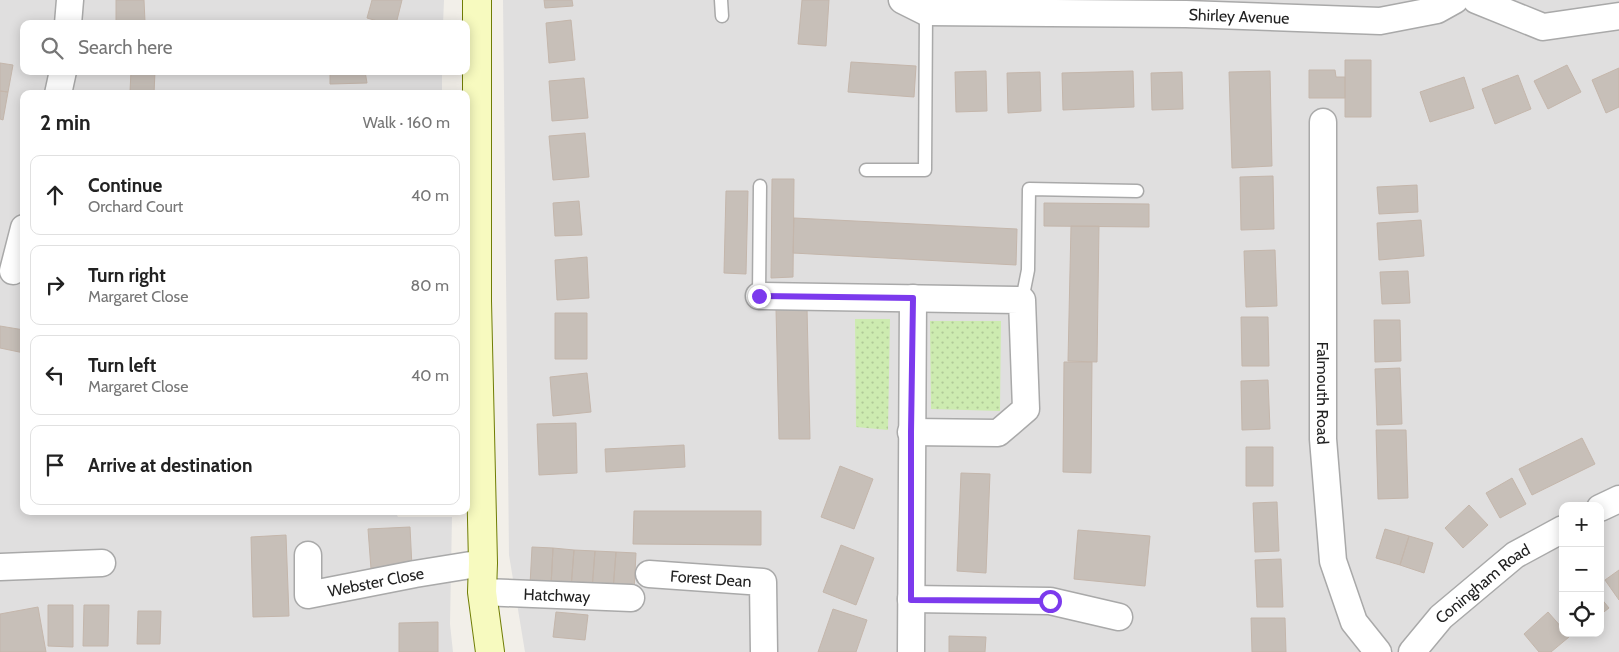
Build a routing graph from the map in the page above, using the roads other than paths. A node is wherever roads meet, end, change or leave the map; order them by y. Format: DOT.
graph roads {
  1 [pos="70,0"];
  2 [pos="476,0"];
  3 [pos="721,0"];
  4 [pos="902,0"];
  5 [pos="1455,0"];
  6 [pos="1476,0"];
  7 [pos="1186,7"];
  8 [pos="926,12"];
  9 [pos="722,16"];
  10 [pos="1619,16"];
  11 [pos="68,20"];
  12 [pos="62,75"];
  13 [pos="59,90"];
  14 [pos="1323,122"];
  15 [pos="866,170"];
  16 [pos="760,186"];
  17 [pos="1137,191"];
  18 [pos="20,242"];
  19 [pos="12,271"];
  20 [pos="759,296"];
  21 [pos="913,298"];
  22 [pos="1022,300"];
  23 [pos="472,301"];
  24 [pos="911,432"];
  25 [pos="474,496"];
  26 [pos="1619,499"];
  27 [pos="1604,506"];
  28 [pos="1559,531"];
  29 [pos="308,555"];
  30 [pos="102,563"];
  31 [pos="484,563"];
  32 [pos="0,567"];
  33 [pos="649,574"];
  34 [pos="482,592"];
  35 [pos="632,598"];
  36 [pos="911,600"];
  37 [pos="1119,617"];
  38 [pos="490,652"];
  39 [pos="764,652"];
  40 [pos="910,652"];
  41 [pos="1378,652"];
  42 [pos="1412,652"];
  1 -- 11 [label="street"];
  2 -- 23 [label="street"];
  3 -- 9 [label="lane"];
  4 -- 8 [label="street, Shirley Avenue"];
  5 -- 7 [label="street, Shirley Avenue"];
  6 -- 10 [label="street"];
  7 -- 8 [label="street, Shirley Avenue"];
  8 -- 15 [label="lane"];
  12 -- 13 [label="street"];
  14 -- 41 [label="street, Falmouth Road"];
  16 -- 20 [label="lane"];
  17 -- 22 [label="lane"];
  18 -- 19 [label="street"];
  20 -- 21 [label="street"];
  21 -- 22 [label="street"];
  21 -- 24 [label="street"];
  22 -- 24 [label="street"];
  23 -- 25 [label="street"];
  24 -- 36 [label="street"];
  25 -- 31 [label="street"];
  26 -- 27 [label="street"];
  28 -- 42 [label="street, Coningham Road"];
  29 -- 31 [label="street, Webster Close"];
  30 -- 32 [label="street"];
  31 -- 34 [label="street"];
  33 -- 39 [label="street, Forest Dean"];
  34 -- 35 [label="street, Hatchway"];
  34 -- 38 [label="street"];
  36 -- 37 [label="street"];
  36 -- 40 [label="street"];
}
